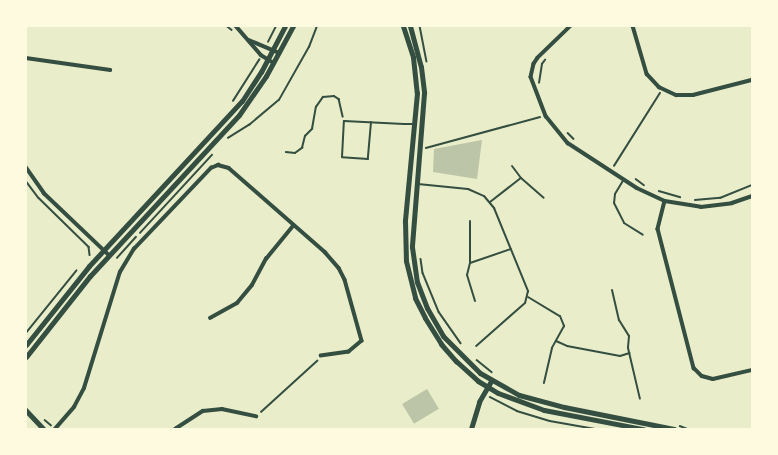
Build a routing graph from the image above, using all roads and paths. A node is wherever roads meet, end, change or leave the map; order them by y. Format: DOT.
graph roads {
  1 [pos="236,26"];
  2 [pos="276,26"];
  3 [pos="285,26"];
  4 [pos="293,26"];
  5 [pos="402,26"];
  6 [pos="410,26"];
  7 [pos="420,26"];
  8 [pos="571,26"];
  9 [pos="633,26"];
  10 [pos="249,40"];
  11 [pos="266,47"];
  12 [pos="273,50"];
  13 [pos="279,53"];
  14 [pos="261,55"];
  15 [pos="26,58"];
  16 [pos="546,58"];
  17 [pos="268,60"];
  18 [pos="274,63"];
  19 [pos="427,65"];
  20 [pos="110,70"];
  21 [pos="752,80"];
  22 [pos="662,89"];
  23 [pos="542,90"];
  24 [pos="232,102"];
  25 [pos="546,116"];
  26 [pos="344,121"];
  27 [pos="371,122"];
  28 [pos="416,125"];
  29 [pos="568,133"];
  30 [pos="424,142"];
  31 [pos="578,143"];
  32 [pos="286,152"];
  33 [pos="607,163"];
  34 [pos="512,166"];
  35 [pos="26,167"];
  36 [pos="613,167"];
  37 [pos="610,171"];
  38 [pos="620,171"];
  39 [pos="521,178"];
  40 [pos="634,178"];
  41 [pos="624,179"];
  42 [pos="26,181"];
  43 [pos="417,184"];
  44 [pos="752,185"];
  45 [pos="648,186"];
  46 [pos="654,190"];
  47 [pos="752,196"];
  48 [pos="544,198"];
  49 [pos="684,198"];
  50 [pos="692,200"];
  51 [pos="665,201"];
  52 [pos="490,202"];
  53 [pos="470,221"];
  54 [pos="293,226"];
  55 [pos="643,235"];
  56 [pos="99,245"];
  57 [pos="511,249"];
  58 [pos="104,250"];
  59 [pos="90,255"];
  60 [pos="109,255"];
  61 [pos="420,255"];
  62 [pos="86,260"];
  63 [pos="470,263"];
  64 [pos="81,266"];
  65 [pos="612,290"];
  66 [pos="528,297"];
  67 [pos="475,301"];
  68 [pos="210,318"];
  69 [pos="26,333"];
  70 [pos="556,341"];
  71 [pos="26,345"];
  72 [pos="463,346"];
  73 [pos="476,346"];
  74 [pos="630,353"];
  75 [pos="321,356"];
  76 [pos="26,357"];
  77 [pos="474,357"];
  78 [pos="752,370"];
  79 [pos="497,376"];
  80 [pos="491,381"];
  81 [pos="544,383"];
  82 [pos="487,387"];
  83 [pos="640,399"];
  84 [pos="27,413"];
  85 [pos="256,416"];
  86 [pos="675,427"];
  87 [pos="44,429"];
  88 [pos="55,429"];
  89 [pos="175,429"];
  90 [pos="471,429"];
  91 [pos="643,429"];
  92 [pos="688,429"];
  1 -- 10 [label="street"];
  2 -- 11 [label="path"];
  3 -- 12 [label="main road"];
  4 -- 13 [label="main road"];
  5 -- 28 [label="main road"];
  6 -- 43 [label="main road"];
  7 -- 19 [label="path"];
  8 -- 25 [label="street"];
  9 -- 22 [label="street"];
  10 -- 11 [label="street"];
  10 -- 14 [label="street"];
  11 -- 12 [label="street"];
  12 -- 13 [label="street"];
  12 -- 17 [label="main road"];
  13 -- 18 [label="main road"];
  14 -- 17 [label="street"];
  14 -- 24 [label="path"];
  15 -- 20 [label="street"];
  16 -- 23 [label="path"];
  17 -- 18 [label="street"];
  17 -- 58 [label="main road"];
  18 -- 60 [label="main road"];
  21 -- 22 [label="street"];
  22 -- 36 [label="path"];
  25 -- 30 [label="path"];
  25 -- 37 [label="street"];
  26 -- 27 [label="lane"];
  26 -- 27 [label="lane"];
  26 -- 32 [label="path"];
  27 -- 28 [label="lane"];
  28 -- 82 [label="main road"];
  29 -- 31 [label="path"];
  33 -- 36 [label="path"];
  34 -- 39 [label="lane"];
  35 -- 56 [label="street"];
  36 -- 37 [label="path"];
  36 -- 38 [label="path"];
  37 -- 41 [label="street"];
  39 -- 48 [label="lane"];
  39 -- 52 [label="lane"];
  40 -- 45 [label="path"];
  41 -- 51 [label="street"];
  41 -- 55 [label="lane"];
  42 -- 59 [label="path"];
  43 -- 52 [label="lane"];
  43 -- 80 [label="main road"];
  44 -- 50 [label="path"];
  46 -- 49 [label="path"];
  47 -- 51 [label="street"];
  51 -- 78 [label="street"];
  52 -- 57 [label="lane"];
  53 -- 63 [label="lane"];
  54 -- 68 [label="street"];
  54 -- 75 [label="street"];
  54 -- 88 [label="street"];
  56 -- 58 [label="street"];
  56 -- 59 [label="path"];
  57 -- 63 [label="lane"];
  57 -- 66 [label="lane"];
  58 -- 60 [label="street"];
  58 -- 71 [label="main road"];
  59 -- 62 [label="path"];
  60 -- 76 [label="main road"];
  61 -- 72 [label="path"];
  63 -- 67 [label="lane"];
  64 -- 69 [label="path"];
  65 -- 74 [label="lane"];
  66 -- 70 [label="lane"];
  66 -- 73 [label="lane"];
  70 -- 74 [label="lane"];
  70 -- 81 [label="lane"];
  74 -- 83 [label="lane"];
  75 -- 85 [label="path"];
  77 -- 79 [label="path"];
  80 -- 82 [label="street"];
  80 -- 86 [label="main road"];
  82 -- 90 [label="street"];
  82 -- 91 [label="main road"];
  84 -- 87 [label="street"];
  85 -- 89 [label="street"];
  86 -- 92 [label="path"];
}
